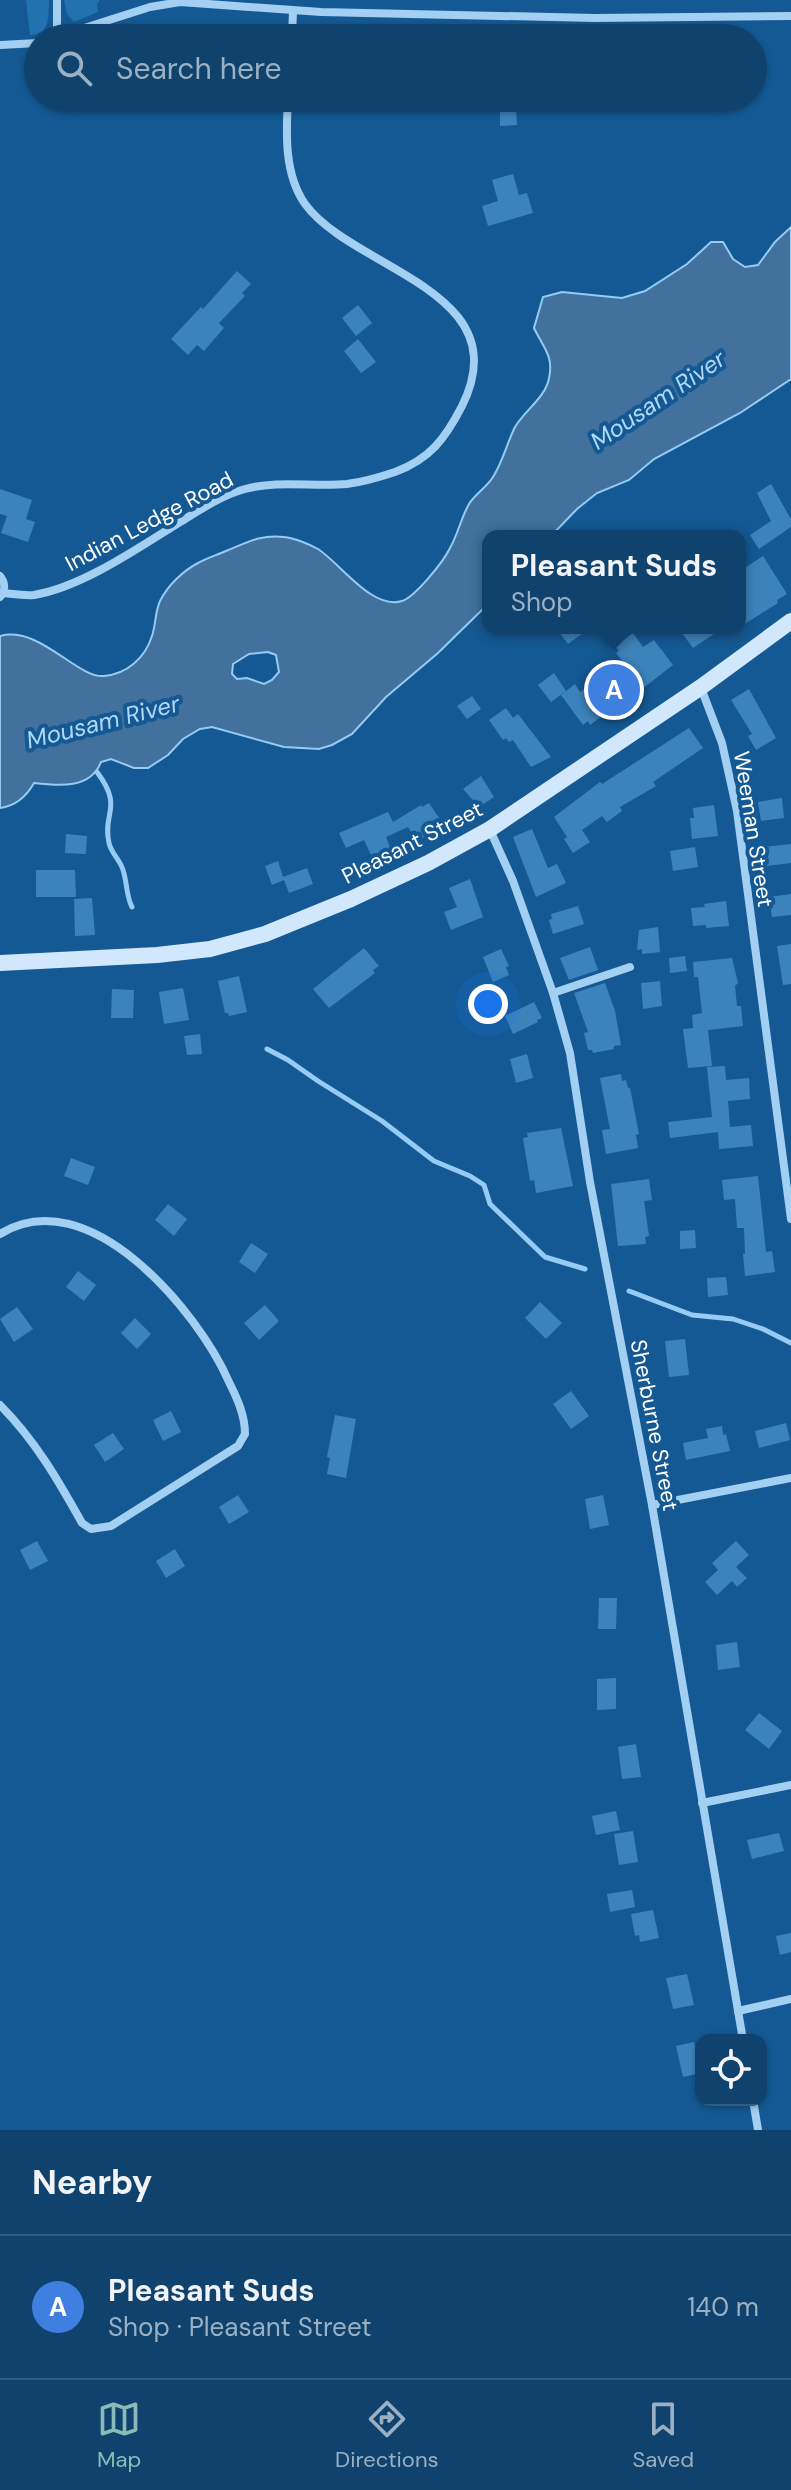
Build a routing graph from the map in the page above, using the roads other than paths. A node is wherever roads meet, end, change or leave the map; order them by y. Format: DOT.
graph roads {
  1 [pos="57,0"];
  2 [pos="235,2"];
  3 [pos="293,11"];
  4 [pos="791,16"];
  5 [pos="56,24"];
  6 [pos="96,24"];
  7 [pos="293,24"];
  8 [pos="24,44"];
  9 [pos="0,45"];
  10 [pos="287,112"];
  11 [pos="0,576"];
  12 [pos="2,595"];
  13 [pos="791,621"];
  14 [pos="701,687"];
  15 [pos="490,829"];
  16 [pos="0,963"];
  17 [pos="630,967"];
  18 [pos="553,993"];
  19 [pos="791,1136"];
  20 [pos="779,1137"];
  21 [pos="791,1219"];
  22 [pos="0,1234"];
  23 [pos="0,1405"];
  24 [pos="791,1478"];
  25 [pos="652,1505"];
  26 [pos="791,1785"];
  27 [pos="702,1803"];
  28 [pos="791,1999"];
  29 [pos="738,2011"];
  30 [pos="742,2034"];
  31 [pos="754,2106"];
  32 [pos="758,2130"];
  1 -- 5 [label="street"];
  2 -- 3 [label="street"];
  2 -- 6 [label="street"];
  3 -- 4 [label="street"];
  3 -- 7 [label="street"];
  8 -- 9 [label="street"];
  10 -- 12 [label="street, Indian Ledge Road"];
  11 -- 12 [label="street"];
  13 -- 14 [label="main road, Pleasant Street"];
  14 -- 15 [label="main road, Pleasant Street"];
  14 -- 20 [label="street, Weeman Street"];
  15 -- 16 [label="main road, Pleasant Street"];
  15 -- 18 [label="street, Sherburne Street"];
  17 -- 18 [label="street"];
  18 -- 25 [label="street, Sherburne Street"];
  19 -- 20 [label="street"];
  20 -- 21 [label="street, Weeman Street"];
  22 -- 23 [label="street"];
  24 -- 25 [label="street"];
  25 -- 27 [label="street, Sherburne Street"];
  26 -- 27 [label="street"];
  27 -- 29 [label="street, Sherburne Street"];
  28 -- 29 [label="street"];
  29 -- 30 [label="street, Sherburne Street"];
  31 -- 32 [label="street"];
}
